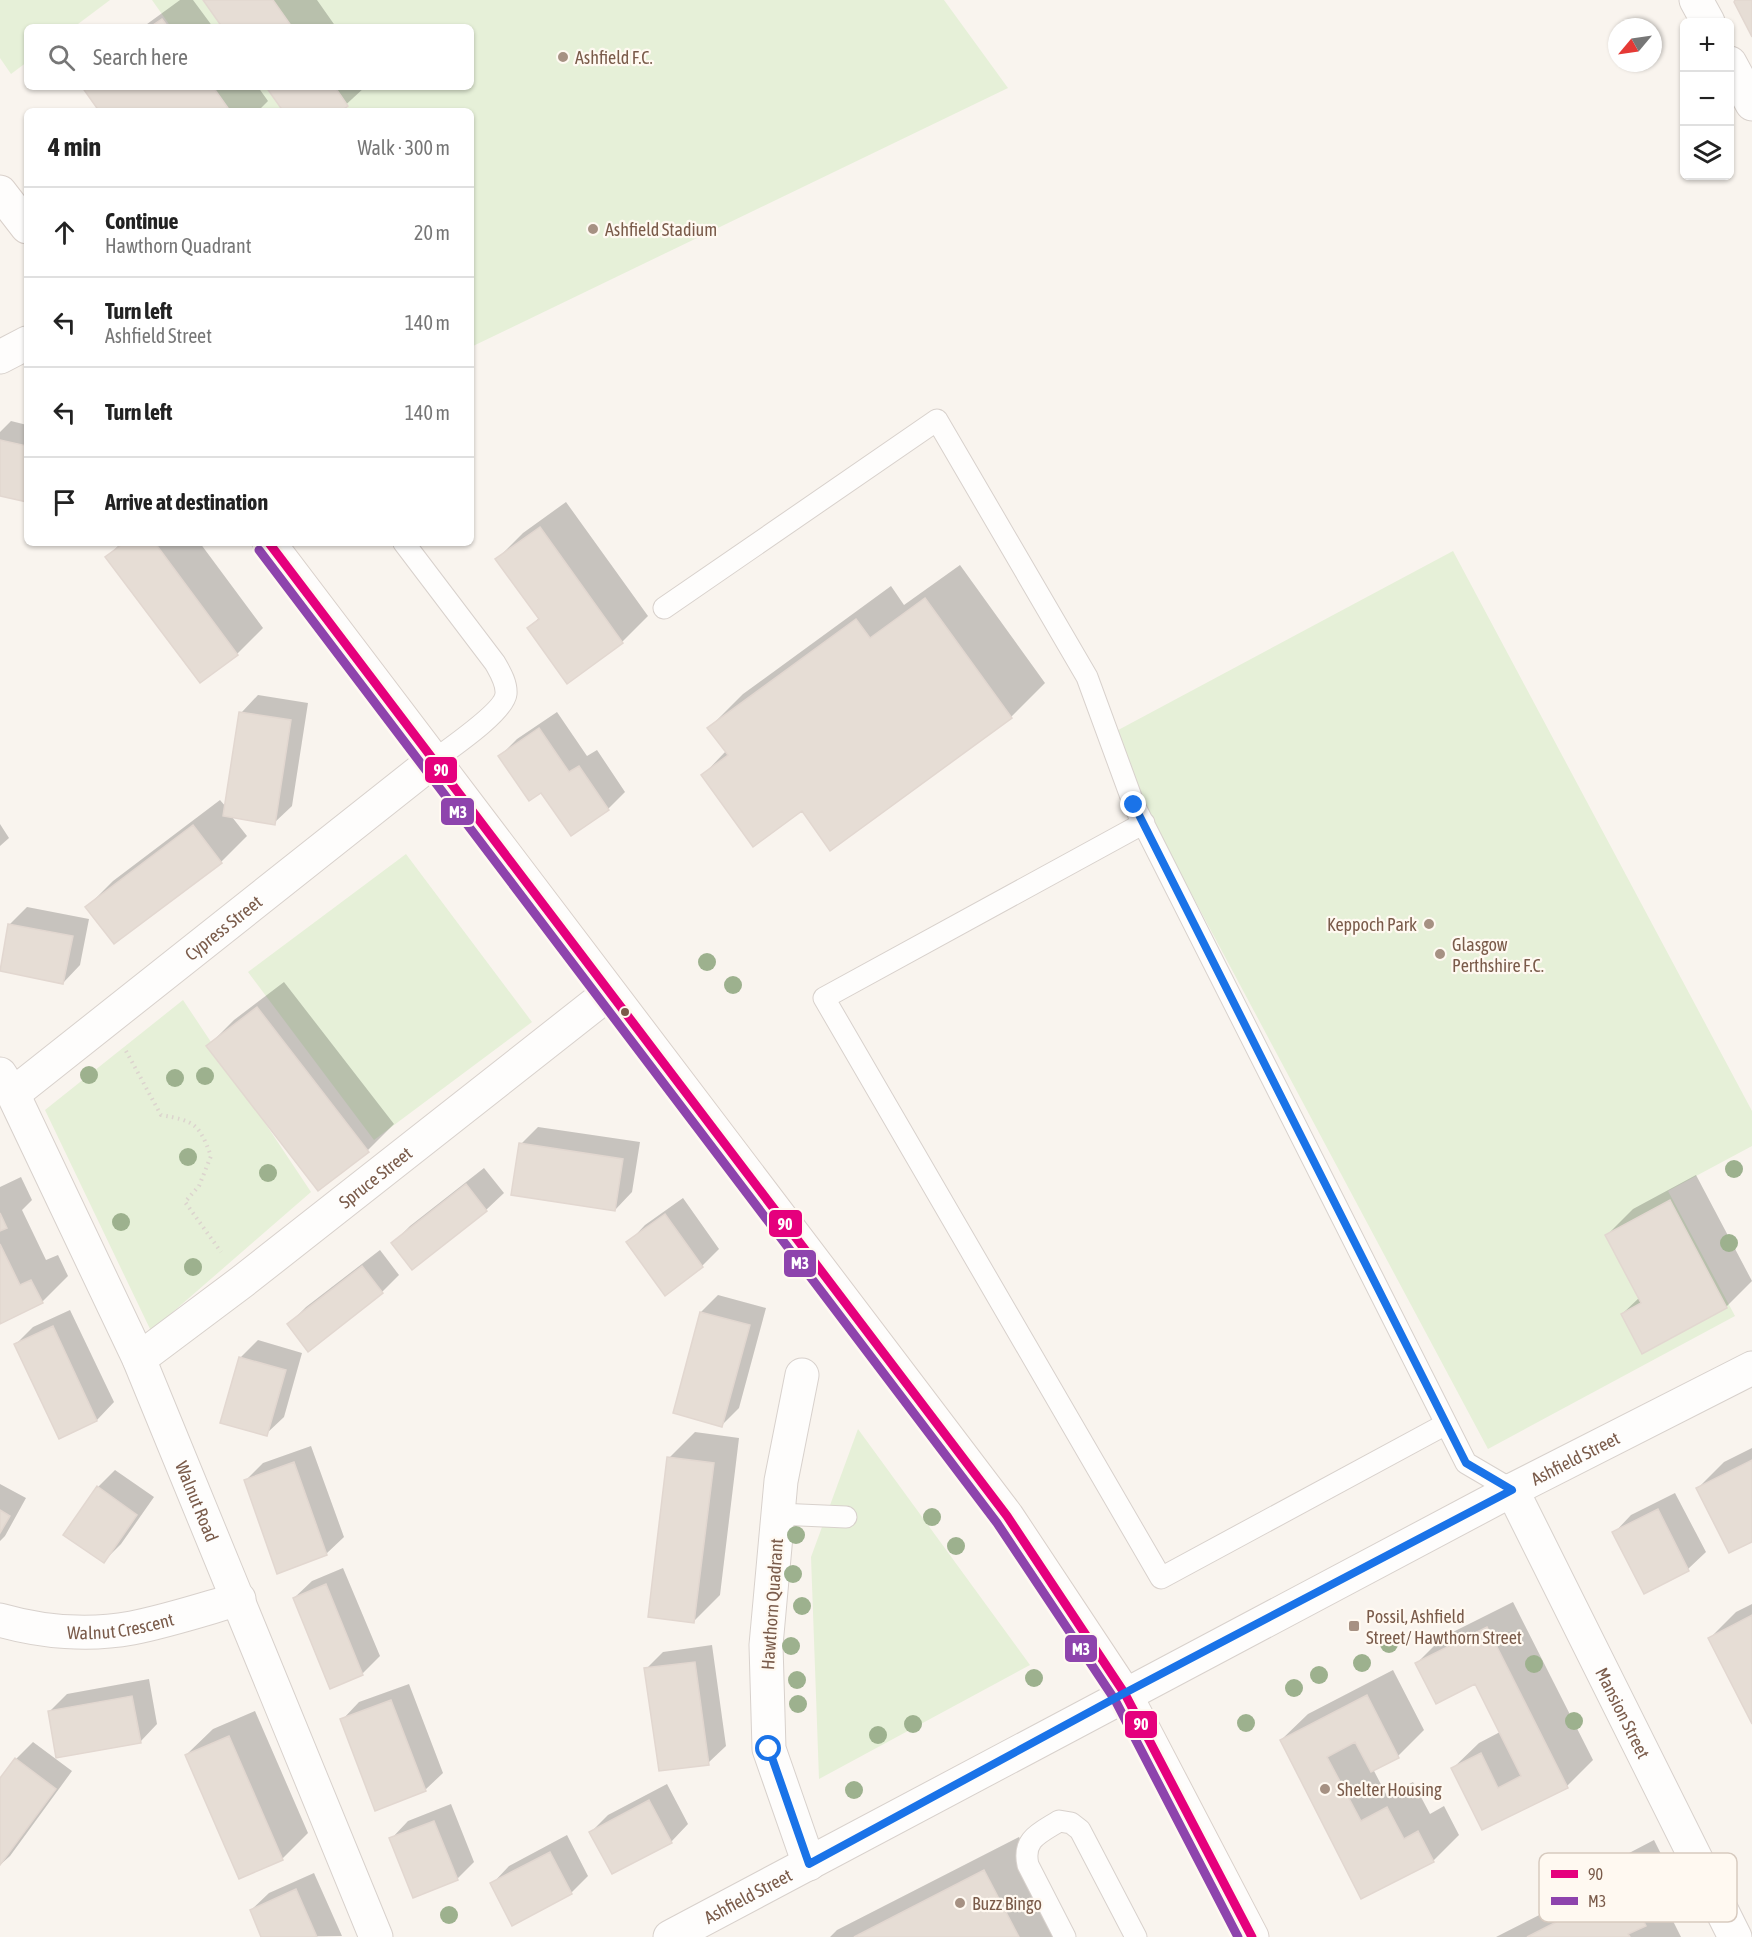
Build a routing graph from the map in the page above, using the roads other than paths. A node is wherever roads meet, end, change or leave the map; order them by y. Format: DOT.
graph roads {
  1 [pos="1696,0"];
  2 [pos="1706,18"];
  3 [pos="1734,70"];
  4 [pos="1752,104"];
  5 [pos="0,192"];
  6 [pos="24,223"];
  7 [pos="24,345"];
  8 [pos="0,357"];
  9 [pos="406,546"];
  10 [pos="280,547"];
  11 [pos="664,608"];
  12 [pos="433,761"];
  13 [pos="1144,824"];
  14 [pos="609,993"];
  15 [pos="6,1084"];
  16 [pos="139,1359"];
  17 [pos="1752,1368"];
  18 [pos="802,1375"];
  19 [pos="1446,1424"];
  20 [pos="1512,1490"];
  21 [pos="778,1514"];
  22 [pos="846,1516"];
  23 [pos="239,1599"];
  24 [pos="0,1620"];
  25 [pos="1125,1694"];
  26 [pos="1692,1853"];
  27 [pos="809,1864"];
  28 [pos="1727,1922"];
  29 [pos="376,1937"];
  30 [pos="670,1937"];
  31 [pos="1065,1937"];
  32 [pos="1136,1937"];
  33 [pos="1252,1937"];
  34 [pos="1734,1937"];
  1 -- 2 [label="street"];
  3 -- 4 [label="street"];
  5 -- 6 [label="street"];
  7 -- 8 [label="street"];
  9 -- 12 [label="lane"];
  10 -- 12 [label="street"];
  11 -- 13 [label="lane"];
  12 -- 14 [label="street"];
  12 -- 15 [label="street, Cypress Street"];
  13 -- 19 [label="lane"];
  13 -- 19 [label="lane"];
  14 -- 16 [label="street, Spruce Street"];
  14 -- 25 [label="street"];
  15 -- 16 [label="street, Walnut Road"];
  16 -- 23 [label="street, Walnut Road"];
  17 -- 20 [label="street, Ashfield Street"];
  18 -- 21 [label="street, Hawthorn Quadrant"];
  19 -- 20 [label="lane"];
  20 -- 25 [label="street, Ashfield Street"];
  20 -- 26 [label="street, Mansion Street"];
  21 -- 22 [label="lane"];
  21 -- 27 [label="street, Hawthorn Quadrant"];
  23 -- 24 [label="street, Walnut Crescent"];
  23 -- 29 [label="street, Walnut Road"];
  25 -- 27 [label="street, Ashfield Street"];
  25 -- 33 [label="street"];
  27 -- 30 [label="street, Ashfield Street"];
  28 -- 34 [label="street, Mansion Street"];
  31 -- 32 [label="lane"];
}
